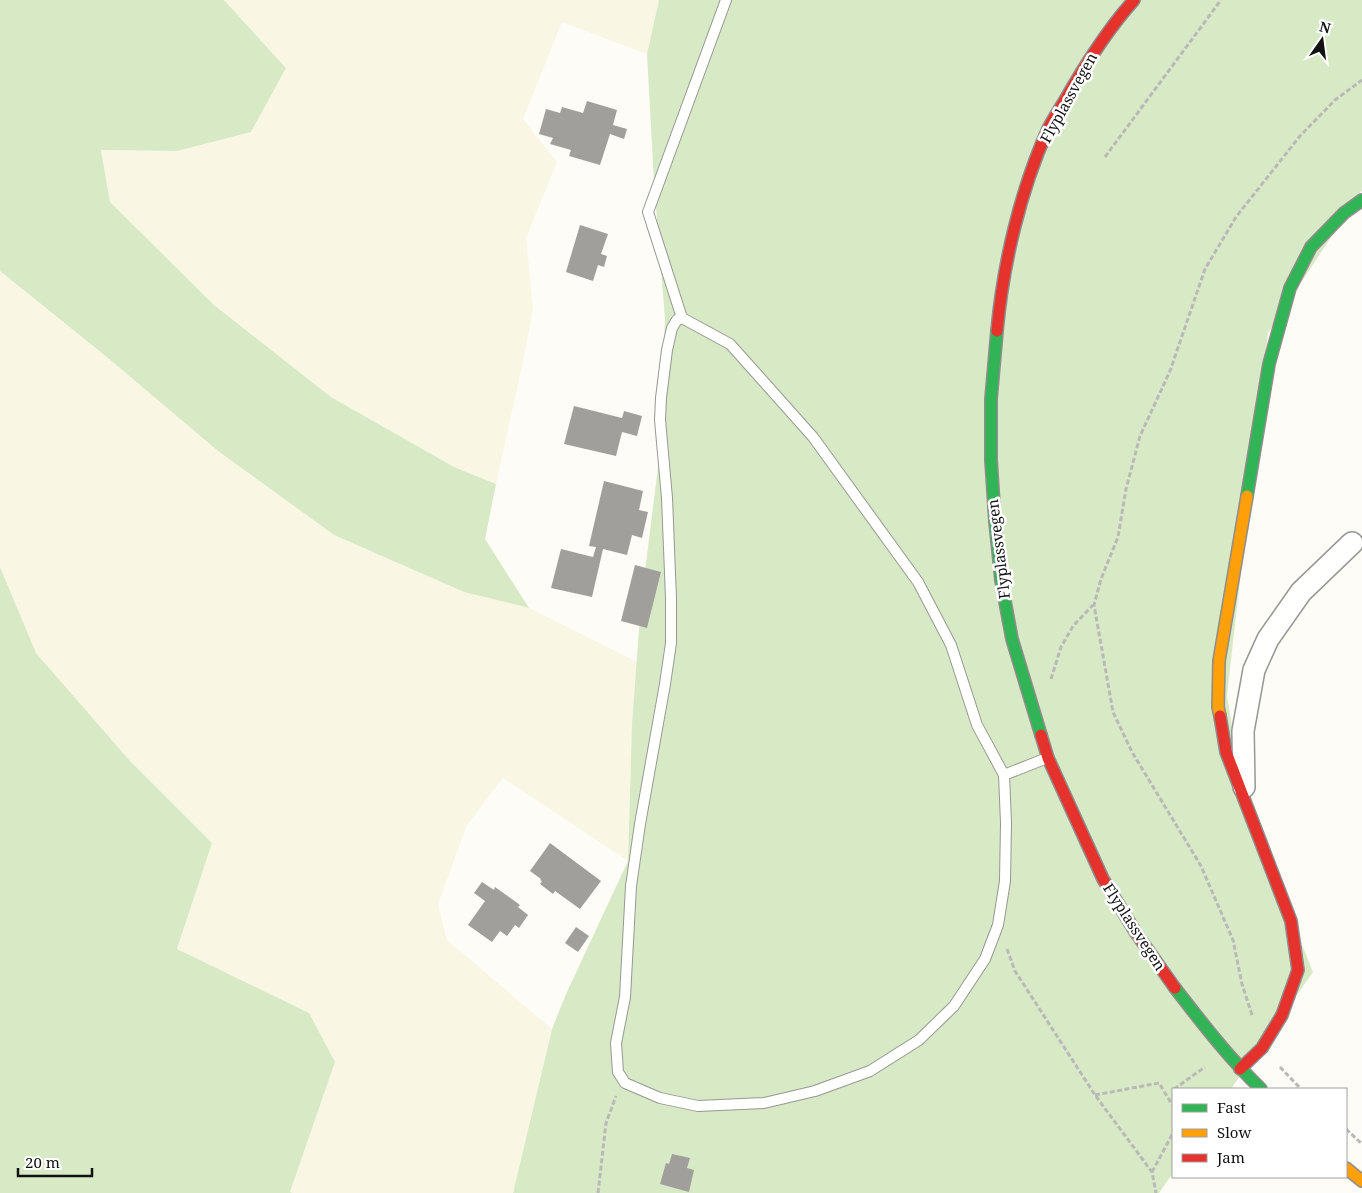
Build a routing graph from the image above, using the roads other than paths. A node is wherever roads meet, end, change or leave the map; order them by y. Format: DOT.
graph roads {
  1 [pos="726,0"];
  2 [pos="1134,0"];
  3 [pos="1362,200"];
  4 [pos="682,318"];
  5 [pos="1352,543"];
  6 [pos="1048,758"];
  7 [pos="1004,775"];
  8 [pos="1244,797"];
  9 [pos="1240,1069"];
  10 [pos="1259,1088"];
  11 [pos="1347,1169"];
  12 [pos="1362,1181"];
  1 -- 4 [label="lane"];
  2 -- 6 [label="main road, Flyplassvegen"];
  3 -- 8 [label="main road"];
  4 -- 7 [label="lane"];
  4 -- 7 [label="lane"];
  5 -- 8 [label="street"];
  6 -- 7 [label="lane"];
  6 -- 9 [label="main road, Flyplassvegen"];
  8 -- 9 [label="main road"];
  9 -- 10 [label="main road, Flyplassvegen"];
  11 -- 12 [label="main road"];
}
